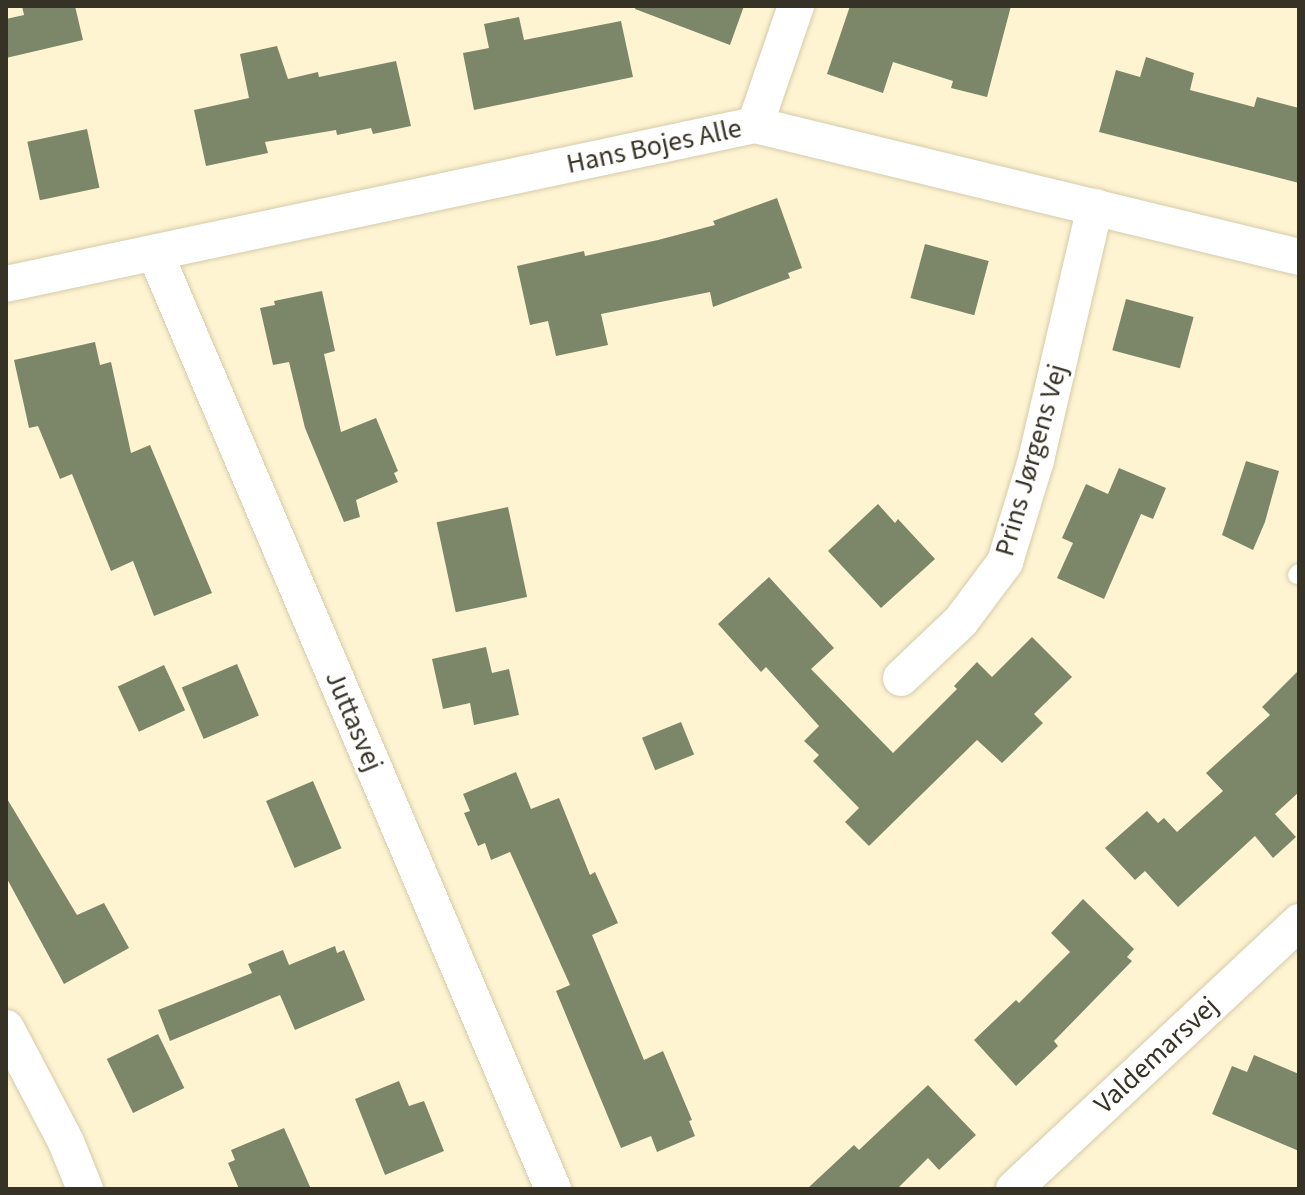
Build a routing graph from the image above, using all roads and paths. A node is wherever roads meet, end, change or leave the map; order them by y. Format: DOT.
graph roads {
  1 [pos="796,6"];
  2 [pos="755,125"];
  3 [pos="1095,207"];
  4 [pos="155,253"];
  5 [pos="1299,257"];
  6 [pos="6,284"];
  7 [pos="901,678"];
  8 [pos="1299,922"];
  9 [pos="6,1028"];
  10 [pos="85,1189"];
  11 [pos="553,1189"];
  12 [pos="1014,1189"];
  1 -- 2 [label="street"];
  2 -- 3 [label="street, Hans Bojes Alle"];
  2 -- 4 [label="street, Hans Bojes Alle"];
  3 -- 5 [label="street, Hans Bojes Alle"];
  3 -- 7 [label="street, Prins Jørgens Vej"];
  4 -- 6 [label="street, Hans Bojes Alle"];
  4 -- 11 [label="street, Juttasvej"];
  8 -- 12 [label="street, Valdemarsvej"];
  9 -- 10 [label="street"];
}
